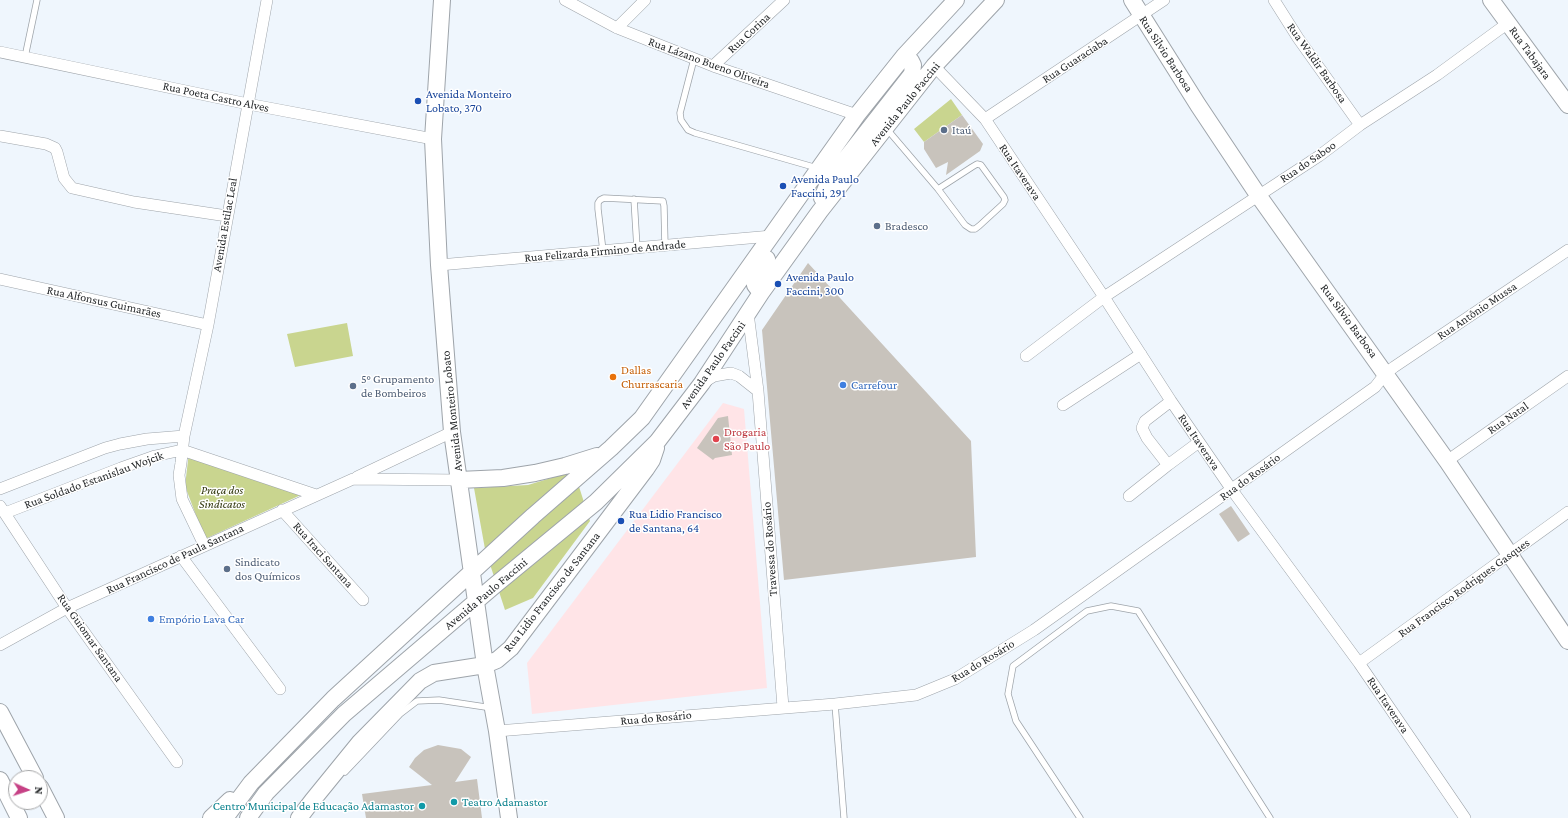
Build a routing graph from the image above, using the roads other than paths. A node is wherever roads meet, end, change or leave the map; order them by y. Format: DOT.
graph roads {
  1 [pos="37,0"];
  2 [pos="267,0"];
  3 [pos="442,0"];
  4 [pos="565,0"];
  5 [pos="645,0"];
  6 [pos="784,0"];
  7 [pos="956,0"];
  8 [pos="996,0"];
  9 [pos="1132,0"];
  10 [pos="1164,0"];
  11 [pos="1274,0"];
  12 [pos="1492,0"];
  13 [pos="1141,16"];
  14 [pos="1508,23"];
  15 [pos="617,28"];
  16 [pos="0,52"];
  17 [pos="904,56"];
  18 [pos="25,57"];
  19 [pos="694,59"];
  20 [pos="713,66"];
  21 [pos="934,66"];
  22 [pos="248,104"];
  23 [pos="1568,105"];
  24 [pos="857,115"];
  25 [pos="985,119"];
  26 [pos="1360,125"];
  27 [pos="886,128"];
  28 [pos="0,136"];
  29 [pos="433,139"];
  30 [pos="820,168"];
  31 [pos="938,189"];
  32 [pos="1258,195"];
  33 [pos="799,197"];
  34 [pos="634,199"];
  35 [pos="820,211"];
  36 [pos="227,216"];
  37 [pos="772,236"];
  38 [pos="665,246"];
  39 [pos="637,248"];
  40 [pos="1568,250"];
  41 [pos="603,251"];
  42 [pos="439,265"];
  43 [pos="0,279"];
  44 [pos="761,293"];
  45 [pos="1104,297"];
  46 [pos="748,313"];
  47 [pos="208,325"];
  48 [pos="1141,354"];
  49 [pos="1026,356"];
  50 [pos="1386,374"];
  51 [pos="1568,376"];
  52 [pos="702,383"];
  53 [pos="758,391"];
  54 [pos="1171,401"];
  55 [pos="1063,405"];
  56 [pos="452,432"];
  57 [pos="184,436"];
  58 [pos="657,442"];
  59 [pos="1199,442"];
  60 [pos="182,450"];
  61 [pos="604,453"];
  62 [pos="1447,461"];
  63 [pos="1168,465"];
  64 [pos="353,479"];
  65 [pos="459,480"];
  66 [pos="0,489"];
  67 [pos="1232,490"];
  68 [pos="316,495"];
  69 [pos="1128,496"];
  70 [pos="3,509"];
  71 [pos="282,510"];
  72 [pos="1568,512"];
  73 [pos="204,545"];
  74 [pos="1510,555"];
  75 [pos="181,556"];
  76 [pos="472,572"];
  77 [pos="363,600"];
  78 [pos="477,602"];
  79 [pos="67,608"];
  80 [pos="1568,641"];
  81 [pos="0,645"];
  82 [pos="1359,663"];
  83 [pos="485,666"];
  84 [pos="280,689"];
  85 [pos="835,704"];
  86 [pos="783,707"];
  87 [pos="494,709"];
  88 [pos="0,712"];
  89 [pos="497,731"];
  90 [pos="177,762"];
  91 [pos="31,770"];
  92 [pos="341,778"];
  93 [pos="0,780"];
  94 [pos="251,783"];
  95 [pos="48,802"];
  96 [pos="19,818"];
  97 [pos="56,818"];
  98 [pos="211,818"];
  99 [pos="225,818"];
  100 [pos="248,818"];
  101 [pos="299,818"];
  102 [pos="509,818"];
  103 [pos="844,818"];
  104 [pos="1080,818"];
  105 [pos="1270,818"];
  106 [pos="1465,818"];
  1 -- 18 [label="lane"];
  2 -- 22 [label="street, Avenida Estilac Leal"];
  3 -- 29 [label="main road, Avenida Monteiro Lobato"];
  4 -- 15 [label="street, Rua Lázano Bueno Oliveira"];
  5 -- 15 [label="street"];
  6 -- 20 [label="street, Rua Corina"];
  7 -- 17 [label="main road, Avenida Paulo Faccini"];
  8 -- 21 [label="main road, Avenida Paulo Faccini"];
  9 -- 13 [label="main road, Rua Silvio Barbosa"];
  10 -- 13 [label="street, Rua Guaraciaba"];
  11 -- 26 [label="street, Rua Waldir Barbosa"];
  12 -- 14 [label="main road, Rua Tabajara"];
  13 -- 25 [label="street, Rua Guaraciaba"];
  13 -- 32 [label="main road, Rua Silvio Barbosa"];
  14 -- 23 [label="main road, Rua Tabajara"];
  14 -- 26 [label="street, Rua do Saboo"];
  15 -- 19 [label="street, Rua Lázano Bueno Oliveira"];
  16 -- 18 [label="street, Rua Poeta Castro Alves"];
  17 -- 24 [label="main road, Avenida Paulo Faccini"];
  17 -- 35 [label="main road"];
  18 -- 22 [label="street, Rua Poeta Castro Alves"];
  19 -- 20 [label="street, Rua Lázano Bueno Oliveira"];
  19 -- 30 [label="lane"];
  20 -- 24 [label="street, Rua Lázano Bueno Oliveira"];
  21 -- 25 [label="street, Rua Itaverava"];
  21 -- 27 [label="main road, Avenida Paulo Faccini"];
  22 -- 29 [label="street, Rua Poeta Castro Alves"];
  22 -- 36 [label="street, Avenida Estilac Leal"];
  24 -- 30 [label="main road, Avenida Paulo Faccini"];
  25 -- 45 [label="street, Rua Itaverava"];
  26 -- 32 [label="street, Rua do Saboo"];
  27 -- 31 [label="lane"];
  27 -- 35 [label="main road, Avenida Paulo Faccini"];
  28 -- 36 [label="street"];
  29 -- 42 [label="main road, Avenida Monteiro Lobato"];
  30 -- 33 [label="main road, Avenida Paulo Faccini"];
  31 -- 31 [label="lane"];
  32 -- 45 [label="street, Rua do Saboo"];
  32 -- 50 [label="main road, Rua Silvio Barbosa"];
  33 -- 37 [label="main road, Avenida Paulo Faccini"];
  33 -- 44 [label="main road"];
  34 -- 38 [label="lane"];
  34 -- 39 [label="lane"];
  34 -- 41 [label="lane"];
  35 -- 44 [label="main road, Avenida Paulo Faccini"];
  36 -- 47 [label="street, Avenida Estilac Leal"];
  37 -- 38 [label="street, Rua Felizarda Firmino de Andrade"];
  37 -- 61 [label="main road, Avenida Paulo Faccini"];
  38 -- 39 [label="street, Rua Felizarda Firmino de Andrade"];
  39 -- 41 [label="street, Rua Felizarda Firmino de Andrade"];
  40 -- 50 [label="street, Rua Antônio Mussa"];
  41 -- 42 [label="street, Rua Felizarda Firmino de Andrade"];
  42 -- 56 [label="main road, Avenida Monteiro Lobato"];
  43 -- 47 [label="street, Rua Alfonsus Guimarães"];
  44 -- 46 [label="main road, Avenida Paulo Faccini"];
  45 -- 48 [label="street, Rua Itaverava"];
  45 -- 49 [label="street, Rua do Saboo"];
  46 -- 52 [label="main road, Avenida Paulo Faccini"];
  46 -- 53 [label="street, Travessa do Rosário"];
  47 -- 57 [label="street, Avenida Estilac Leal"];
  48 -- 54 [label="street, Rua Itaverava"];
  48 -- 55 [label="street"];
  50 -- 62 [label="main road, Rua Silvio Barbosa"];
  50 -- 67 [label="street, Rua do Rosário"];
  51 -- 62 [label="street, Rua Natal"];
  52 -- 53 [label="street"];
  52 -- 58 [label="main road, Avenida Paulo Faccini"];
  53 -- 86 [label="street, Travessa do Rosário"];
  54 -- 59 [label="street, Rua Itaverava"];
  54 -- 63 [label="street"];
  56 -- 64 [label="street, Rua Francisco de Paula Santana"];
  56 -- 65 [label="main road, Avenida Monteiro Lobato"];
  57 -- 60 [label="street, Avenida Estilac Leal"];
  57 -- 66 [label="street, Rua Soldado Estanislau Wojcik"];
  58 -- 78 [label="main road, Avenida Paulo Faccini"];
  58 -- 83 [label="main road, Rua Lidio Francisco de Santana"];
  59 -- 63 [label="street"];
  59 -- 67 [label="street, Rua Itaverava"];
  60 -- 68 [label="street"];
  60 -- 70 [label="street, Rua Soldado Estanislau Wojcik"];
  60 -- 73 [label="street, Avenida Estilac Leal"];
  61 -- 65 [label="main road"];
  61 -- 76 [label="main road, Avenida Paulo Faccini"];
  62 -- 74 [label="main road, Rua Silvio Barbosa"];
  63 -- 69 [label="street"];
  64 -- 65 [label="street, Rua Francisco de Paula Santana"];
  64 -- 68 [label="street, Rua Francisco de Paula Santana"];
  65 -- 76 [label="main road, Avenida Monteiro Lobato"];
  67 -- 82 [label="street, Rua Itaverava"];
  67 -- 85 [label="street, Rua do Rosário"];
  68 -- 71 [label="street, Rua Francisco de Paula Santana"];
  70 -- 79 [label="street, Rua Guiomar Santana"];
  71 -- 73 [label="street, Rua Francisco de Paula Santana"];
  71 -- 77 [label="street, Rua Iraci Santana"];
  72 -- 74 [label="street, Rua Francisco Rodrigues Gasques"];
  73 -- 75 [label="street, Rua Francisco de Paula Santana"];
  74 -- 80 [label="main road, Rua Silvio Barbosa"];
  74 -- 82 [label="street, Rua Francisco Rodrigues Gasques"];
  75 -- 79 [label="street, Rua Francisco de Paula Santana"];
  75 -- 84 [label="street"];
  76 -- 78 [label="main road, Avenida Monteiro Lobato"];
  76 -- 94 [label="main road, Avenida Paulo Faccini"];
  78 -- 83 [label="main road, Avenida Monteiro Lobato"];
  78 -- 100 [label="main road, Avenida Paulo Faccini"];
  79 -- 81 [label="street, Rua Francisco de Paula Santana"];
  79 -- 90 [label="street, Rua Guiomar Santana"];
  82 -- 106 [label="street, Rua Itaverava"];
  83 -- 87 [label="main road, Avenida Monteiro Lobato"];
  83 -- 101 [label="main road, Rua Lidio Francisco de Santana"];
  85 -- 86 [label="street, Rua do Rosário"];
  85 -- 103 [label="lane"];
  86 -- 89 [label="street, Rua do Rosário"];
  87 -- 89 [label="main road, Avenida Monteiro Lobato"];
  87 -- 92 [label="lane"];
  88 -- 91 [label="main road"];
  89 -- 102 [label="main road, Avenida Monteiro Lobato"];
  93 -- 96 [label="main road"];
  94 -- 98 [label="main road"];
  94 -- 99 [label="main road"];
  95 -- 97 [label="main road"];
  104 -- 105 [label="lane"];
}
